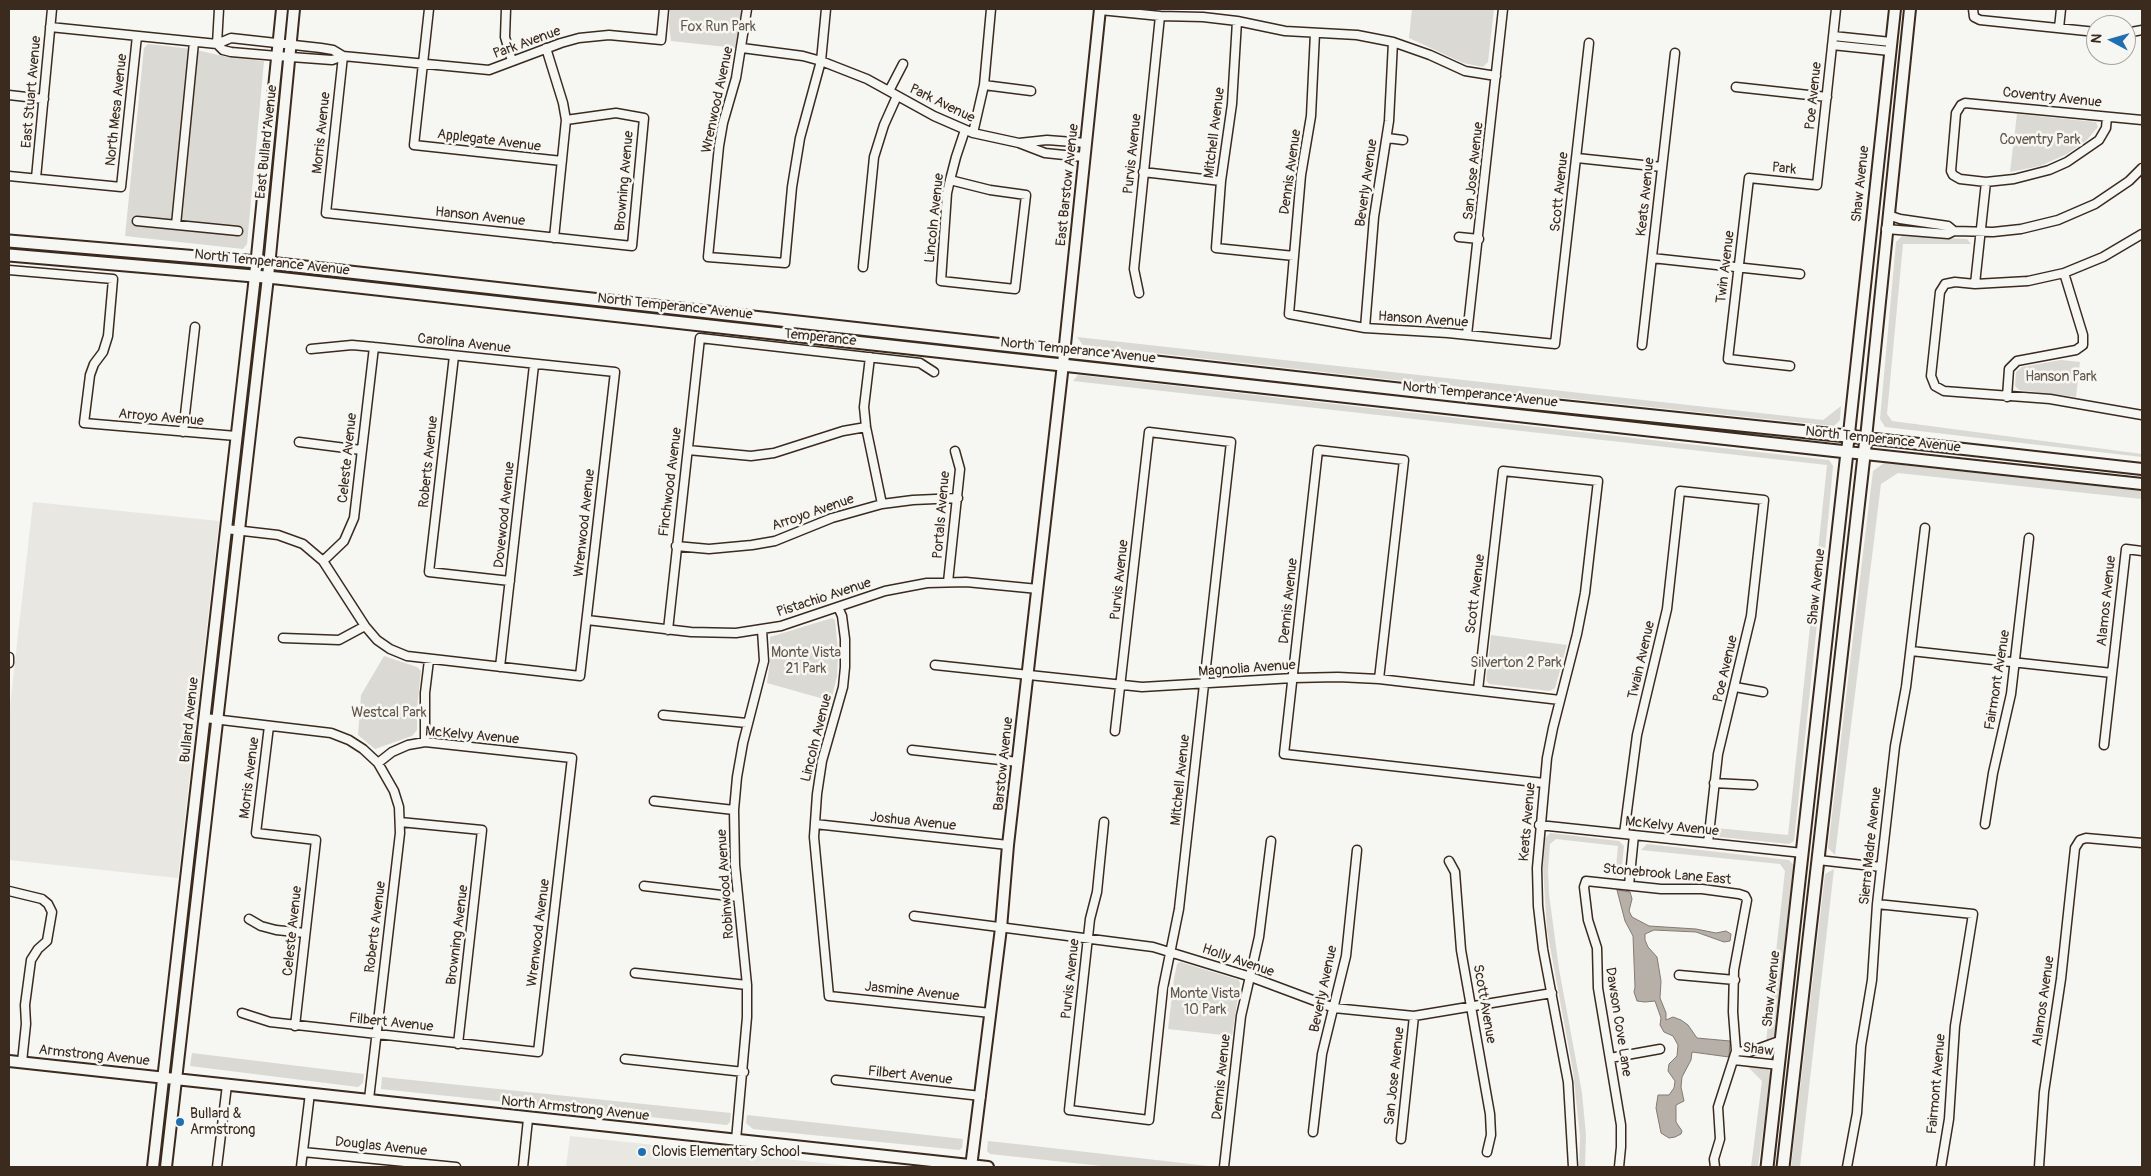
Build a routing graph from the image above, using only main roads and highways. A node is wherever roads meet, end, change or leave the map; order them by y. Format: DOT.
graph roads {
  1 [pos="282,9"];
  2 [pos="294,9"];
  3 [pos="1895,9"];
  4 [pos="1910,9"];
  5 [pos="1100,10"];
  6 [pos="1891,47"];
  7 [pos="1896,127"];
  8 [pos="1881,144"];
  9 [pos="1886,229"];
  10 [pos="9,241"];
  11 [pos="9,255"];
  12 [pos="256,262"];
  13 [pos="269,263"];
  14 [pos="255,276"];
  15 [pos="268,277"];
  16 [pos="1064,352"];
  17 [pos="1063,364"];
  18 [pos="236,436"];
  19 [pos="1848,436"];
  20 [pos="1866,438"];
  21 [pos="1847,452"];
  22 [pos="1864,453"];
  23 [pos="2142,469"];
  24 [pos="244,481"];
  25 [pos="2142,484"];
  26 [pos="1813,758"];
  27 [pos="1803,853"];
  28 [pos="1818,860"];
  29 [pos="1807,954"];
  30 [pos="9,1061"];
  31 [pos="164,1078"];
  32 [pos="176,1079"];
  33 [pos="972,1166"];
  34 [pos="153,1167"];
  35 [pos="166,1167"];
  36 [pos="988,1167"];
  37 [pos="1767,1167"];
  38 [pos="1784,1167"];
  1 -- 12 [label="main road, East Bullard Avenue"];
  2 -- 13 [label="main road, East Bullard Avenue"];
  3 -- 6 [label="main road, Shaw Avenue"];
  4 -- 7 [label="main road"];
  5 -- 16 [label="main road, East Barstow Avenue"];
  6 -- 7 [label="main road"];
  6 -- 8 [label="main road, Shaw Avenue"];
  7 -- 9 [label="main road"];
  8 -- 9 [label="main road"];
  8 -- 19 [label="main road, Shaw Avenue"];
  9 -- 20 [label="main road"];
  10 -- 12 [label="main road, North Temperance Avenue"];
  11 -- 14 [label="main road, North Temperance Avenue"];
  12 -- 13 [label="main road, North Temperance Avenue"];
  12 -- 14 [label="main road, East Bullard Avenue"];
  13 -- 15 [label="main road, East Bullard Avenue"];
  13 -- 16 [label="main road, North Temperance Avenue"];
  14 -- 15 [label="main road, North Temperance Avenue"];
  14 -- 18 [label="main road, Bullard Avenue"];
  15 -- 17 [label="main road, North Temperance Avenue"];
  15 -- 24 [label="main road, Bullard Avenue"];
  16 -- 17 [label="main road, East Barstow Avenue"];
  16 -- 19 [label="main road, North Temperance Avenue"];
  17 -- 21 [label="main road, North Temperance Avenue"];
  17 -- 33 [label="main road, Barstow Avenue"];
  18 -- 24 [label="main road"];
  18 -- 31 [label="main road, Bullard Avenue"];
  19 -- 20 [label="main road, North Temperance Avenue"];
  19 -- 21 [label="main road, Shaw Avenue"];
  20 -- 22 [label="main road"];
  20 -- 23 [label="main road, North Temperance Avenue"];
  21 -- 22 [label="main road, North Temperance Avenue"];
  21 -- 26 [label="main road, Shaw Avenue"];
  22 -- 25 [label="main road, North Temperance Avenue"];
  22 -- 28 [label="main road"];
  24 -- 32 [label="main road, Bullard Avenue"];
  26 -- 27 [label="main road, Shaw Avenue"];
  26 -- 28 [label="main road"];
  27 -- 29 [label="main road"];
  27 -- 37 [label="main road, Shaw Avenue"];
  28 -- 29 [label="main road"];
  29 -- 38 [label="main road"];
  30 -- 31 [label="main road, Armstrong Avenue"];
  31 -- 32 [label="main road, Armstrong Avenue"];
  31 -- 34 [label="main road, Bullard Avenue"];
  32 -- 33 [label="main road, North Armstrong Avenue"];
  32 -- 35 [label="main road, Bullard Avenue"];
  33 -- 36 [label="main road"];
}
